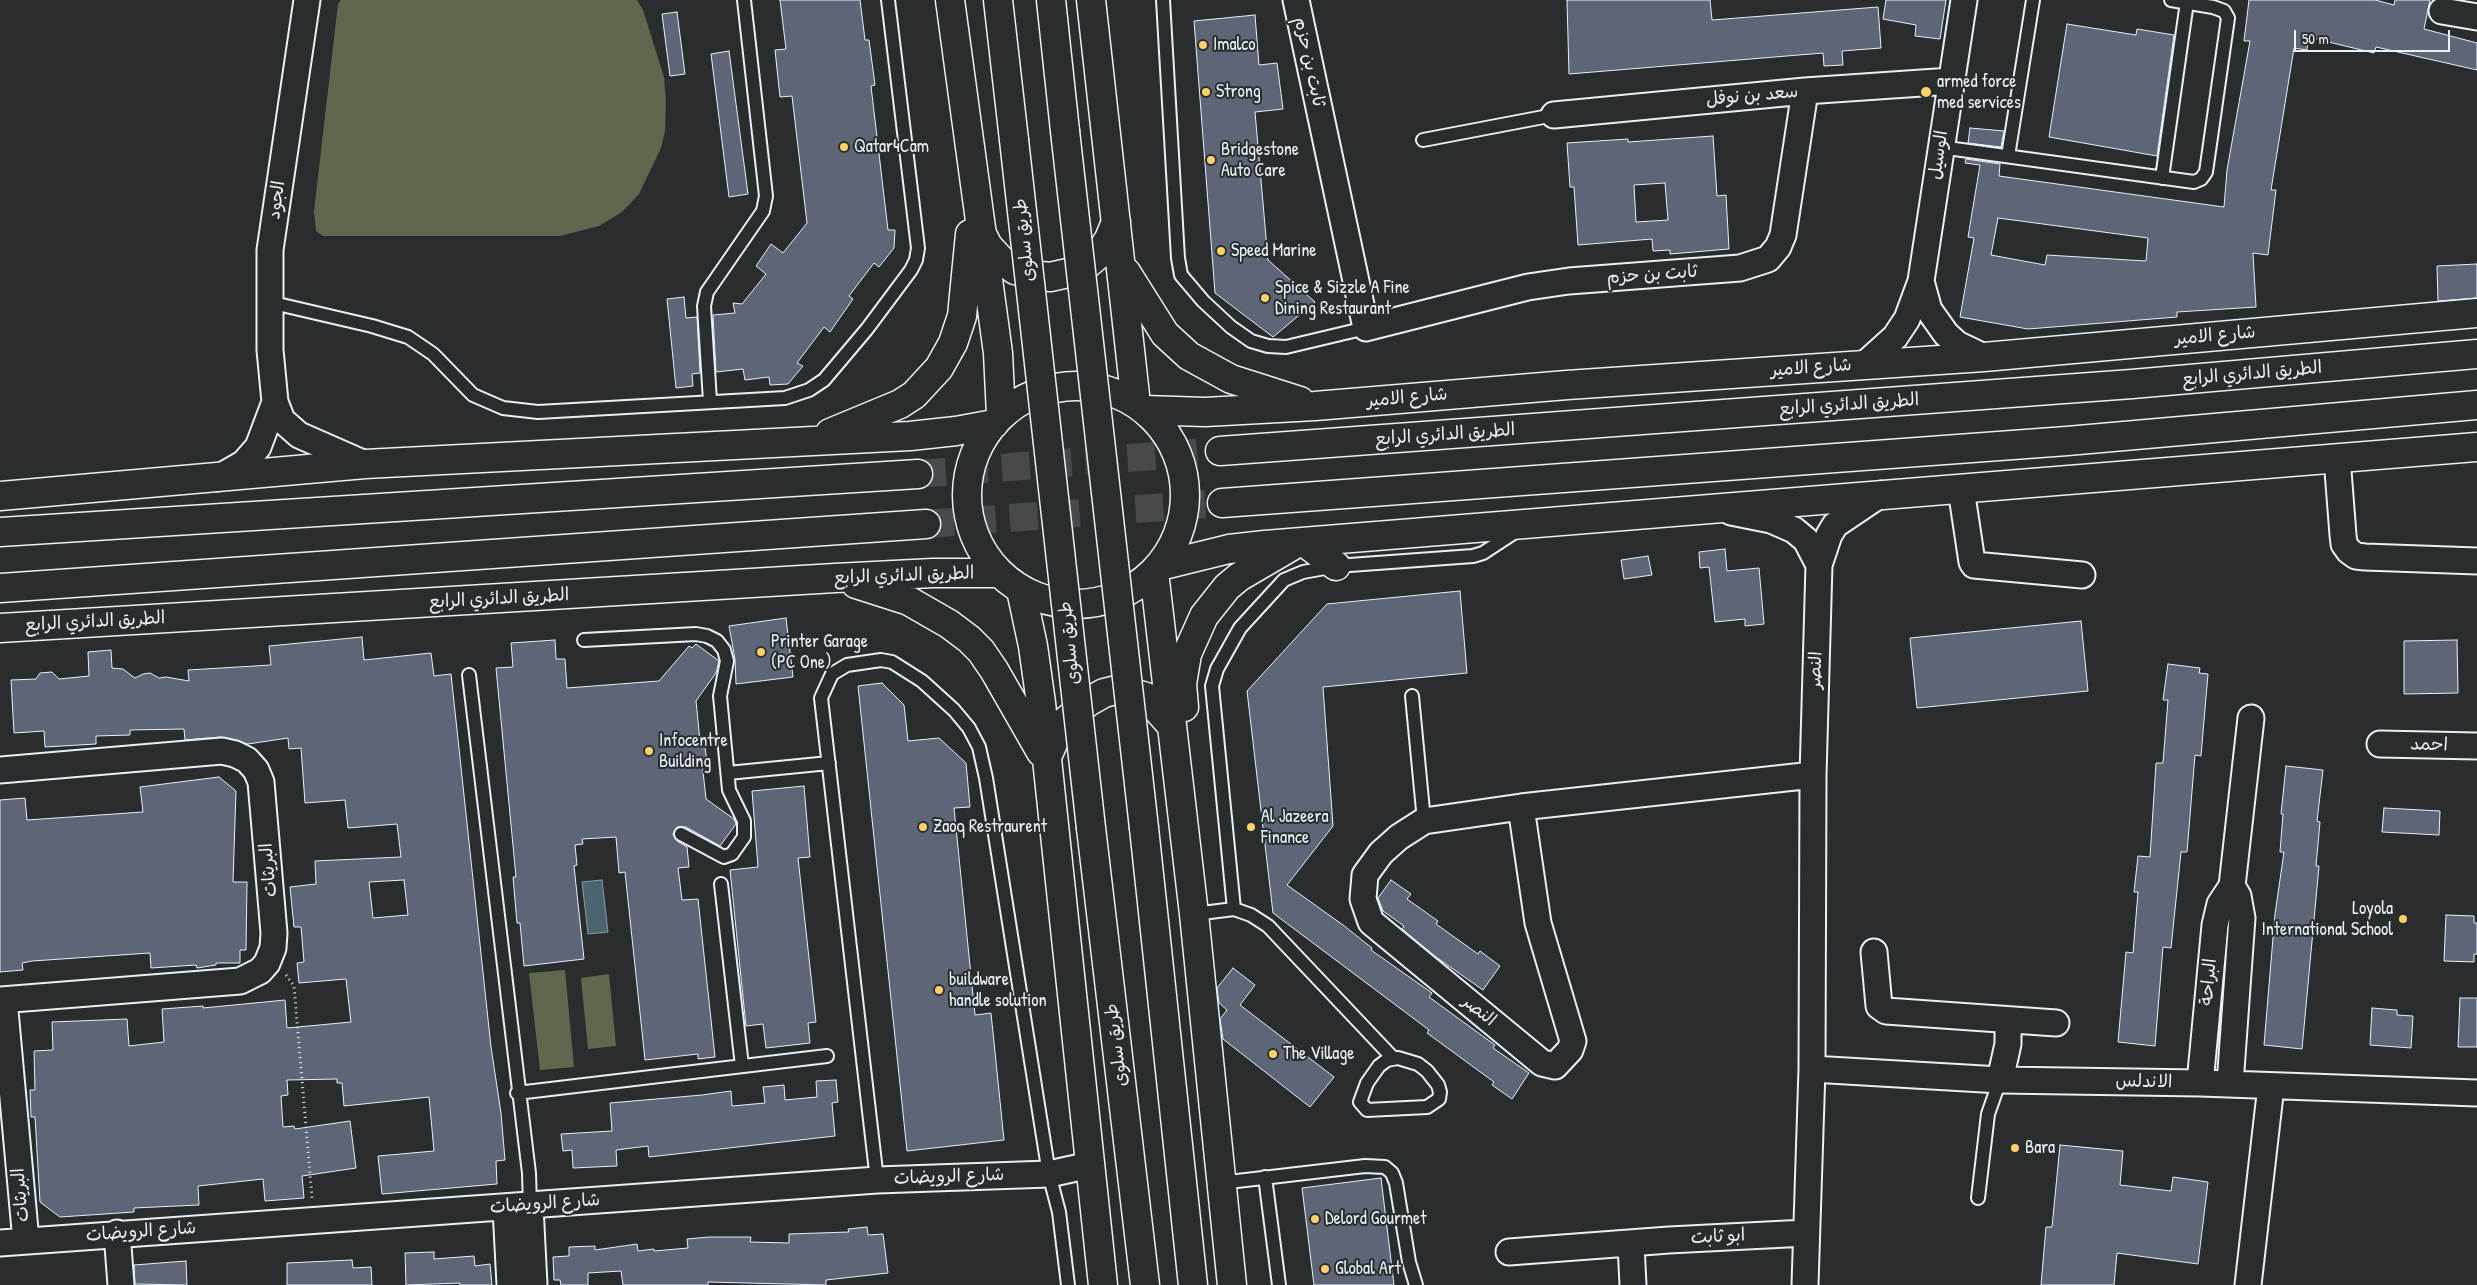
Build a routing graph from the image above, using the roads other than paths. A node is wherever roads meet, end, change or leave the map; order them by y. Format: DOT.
graph roads {
  1 [pos="307,0"];
  2 [pos="744,0"];
  3 [pos="888,0"];
  4 [pos="950,0"];
  5 [pos="998,0"];
  6 [pos="1051,0"];
  7 [pos="1091,0"];
  8 [pos="1163,0"];
  9 [pos="1296,0"];
  10 [pos="1964,0"];
  11 [pos="2033,0"];
  12 [pos="2171,0"];
  13 [pos="2187,2"];
  14 [pos="2442,11"];
  15 [pos="2477,17"];
  16 [pos="1951,81"];
  17 [pos="1806,91"];
  18 [pos="1554,115"];
  19 [pos="1423,140"];
  20 [pos="1940,147"];
  21 [pos="2008,156"];
  22 [pos="2162,178"];
  23 [pos="976,203"];
  24 [pos="1116,222"];
  25 [pos="980,230"];
  26 [pos="1121,262"];
  27 [pos="1922,281"];
  28 [pos="269,302"];
  29 [pos="2477,313"];
  30 [pos="1366,328"];
  31 [pos="2477,354"];
  32 [pos="1984,357"];
  33 [pos="1865,364"];
  34 [pos="710,401"];
  35 [pos="276,402"];
  36 [pos="2477,405"];
  37 [pos="1315,406"];
  38 [pos="1141,407"];
  39 [pos="998,419"];
  40 [pos="813,441"];
  41 [pos="2477,447"];
  42 [pos="1220,451"];
  43 [pos="2337,458"];
  44 [pos="365,464"];
  45 [pos="918,474"];
  46 [pos="217,478"];
  47 [pos="1961,489"];
  48 [pos="1881,494"];
  49 [pos="0,496"];
  50 [pos="1222,502"];
  51 [pos="1713,509"];
  52 [pos="926,524"];
  53 [pos="1526,525"];
  54 [pos="0,532"];
  55 [pos="1301,542"];
  56 [pos="2477,561"];
  57 [pos="1819,565"];
  58 [pos="1336,566"];
  59 [pos="1157,569"];
  60 [pos="999,573"];
  61 [pos="2082,574"];
  62 [pos="835,578"];
  63 [pos="0,588"];
  64 [pos="1022,590"];
  65 [pos="4,631"];
  66 [pos="584,640"];
  67 [pos="469,675"];
  68 [pos="1412,696"];
  69 [pos="2251,718"];
  70 [pos="1171,725"];
  71 [pos="2380,744"];
  72 [pos="2477,746"];
  73 [pos="1046,760"];
  74 [pos="829,763"];
  75 [pos="0,770"];
  76 [pos="728,773"];
  77 [pos="1813,775"];
  78 [pos="1521,807"];
  79 [pos="1182,816"];
  80 [pos="1424,821"];
  81 [pos="681,834"];
  82 [pos="721,884"];
  83 [pos="2232,886"];
  84 [pos="1234,909"];
  85 [pos="1194,914"];
  86 [pos="1874,952"];
  87 [pos="2209,990"];
  88 [pos="2237,992"];
  89 [pos="2,1000"];
  90 [pos="2008,1020"];
  91 [pos="2056,1022"];
  92 [pos="828,1056"];
  93 [pos="1393,1058"];
  94 [pos="742,1066"];
  95 [pos="1812,1069"];
  96 [pos="2000,1080"];
  97 [pos="2200,1083"];
  98 [pos="2230,1084"];
  99 [pos="2270,1086"];
  100 [pos="517,1093"];
  101 [pos="2477,1093"];
  102 [pos="1090,1165"];
  103 [pos="1049,1174"];
  104 [pos="1265,1177"];
  105 [pos="876,1180"];
  106 [pos="1220,1183"];
  107 [pos="1978,1198"];
  108 [pos="518,1207"];
  109 [pos="116,1233"];
  110 [pos="1806,1233"];
  111 [pos="26,1240"];
  112 [pos="0,1243"];
  113 [pos="1631,1244"];
  114 [pos="1509,1252"];
  115 [pos="122,1285"];
  116 [pos="510,1285"];
  117 [pos="534,1285"];
  118 [pos="1068,1285"];
  119 [pos="1103,1285"];
  120 [pos="1145,1285"];
  121 [pos="1193,1285"];
  122 [pos="1232,1285"];
  123 [pos="1279,1285"];
  124 [pos="1416,1285"];
  125 [pos="1633,1285"];
  126 [pos="1805,1285"];
  127 [pos="2248,1285"];
  1 -- 28 [label="street, الجود"];
  2 -- 34 [label="lane"];
  3 -- 34 [label="lane"];
  4 -- 23 [label="main road"];
  5 -- 120 [label="main road, طريق سلوى, bridge"];
  6 -- 121 [label="main road, bridge"];
  7 -- 24 [label="main road"];
  8 -- 30 [label="lane, ثابت بن حزم"];
  9 -- 30 [label="street, ثابت بن حزم"];
  10 -- 16 [label="street, الوسيل"];
  11 -- 21 [label="lane"];
  12 -- 13 [label="lane"];
  13 -- 22 [label="lane"];
  13 -- 22 [label="lane"];
  14 -- 15 [label="street"];
  16 -- 17 [label="street, سعد بن نوفل"];
  16 -- 20 [label="street, الوسيل"];
  17 -- 18 [label="street, سعد بن نوفل"];
  17 -- 30 [label="street, ثابت بن حزم"];
  18 -- 19 [label="lane"];
  20 -- 21 [label="lane"];
  20 -- 27 [label="street, الوسيل"];
  21 -- 22 [label="lane"];
  23 -- 25 [label="main road"];
  23 -- 40 [label="main road"];
  24 -- 25 [label="main road"];
  24 -- 26 [label="main road"];
  25 -- 39 [label="main road"];
  26 -- 37 [label="main road"];
  26 -- 38 [label="main road"];
  27 -- 32 [label="street, الوسيل"];
  27 -- 33 [label="street, الوسيل"];
  28 -- 34 [label="lane"];
  28 -- 35 [label="street, الجود"];
  29 -- 32 [label="main road, شارع الامير"];
  31 -- 42 [label="main road, الطريق الدائري الرابع"];
  32 -- 33 [label="main road, شارع الامير"];
  33 -- 37 [label="main road, شارع الامير"];
  35 -- 44 [label="street, الجود"];
  35 -- 46 [label="street, الجود"];
  36 -- 50 [label="main road"];
  37 -- 38 [label="main road, شارع الامير"];
  38 -- 39 [label="main road"];
  38 -- 59 [label="main road"];
  39 -- 40 [label="main road"];
  39 -- 60 [label="main road"];
  40 -- 44 [label="main road"];
  41 -- 43 [label="main road"];
  43 -- 47 [label="main road"];
  43 -- 56 [label="street"];
  44 -- 46 [label="main road"];
  45 -- 54 [label="main road"];
  46 -- 49 [label="main road"];
  47 -- 48 [label="main road"];
  47 -- 61 [label="street"];
  48 -- 51 [label="main road"];
  48 -- 57 [label="street, النصر"];
  51 -- 53 [label="main road"];
  51 -- 57 [label="street, النصر"];
  52 -- 63 [label="main road"];
  53 -- 55 [label="main road"];
  53 -- 58 [label="lane"];
  55 -- 58 [label="main road"];
  55 -- 59 [label="main road"];
  55 -- 79 [label="main road"];
  57 -- 77 [label="street, النصر"];
  58 -- 84 [label="lane"];
  59 -- 64 [label="main road"];
  59 -- 70 [label="main road"];
  60 -- 62 [label="main road, الطريق الدائري الرابع"];
  60 -- 64 [label="main road"];
  62 -- 65 [label="main road, الطريق الدائري الرابع"];
  62 -- 73 [label="main road"];
  64 -- 73 [label="main road, طريق سلوى"];
  66 -- 76 [label="lane"];
  67 -- 100 [label="lane"];
  68 -- 80 [label="lane"];
  69 -- 83 [label="street, البراحة"];
  70 -- 73 [label="main road"];
  70 -- 79 [label="main road"];
  71 -- 72 [label="street, احمد"];
  73 -- 102 [label="main road, طريق سلوى"];
  74 -- 76 [label="lane"];
  74 -- 103 [label="lane"];
  74 -- 105 [label="lane"];
  75 -- 89 [label="street, البريثات"];
  76 -- 81 [label="lane"];
  77 -- 78 [label="street, النصر"];
  77 -- 95 [label="street, النصر"];
  78 -- 80 [label="street, النصر"];
  78 -- 80 [label="street, النصر"];
  79 -- 85 [label="main road"];
  82 -- 94 [label="lane"];
  83 -- 87 [label="street, البراحة"];
  83 -- 88 [label="street, البراحة"];
  84 -- 85 [label="lane"];
  84 -- 93 [label="lane"];
  85 -- 106 [label="main road"];
  86 -- 90 [label="street"];
  87 -- 88 [label="street"];
  87 -- 97 [label="street, البراحة"];
  88 -- 98 [label="street, البراحة"];
  89 -- 111 [label="street, البريثات"];
  90 -- 91 [label="street"];
  90 -- 96 [label="street"];
  92 -- 94 [label="lane"];
  93 -- 93 [label="lane"];
  94 -- 100 [label="lane"];
  95 -- 96 [label="street, الاندلس"];
  95 -- 110 [label="street, النصر"];
  96 -- 97 [label="street, الاندلس"];
  96 -- 107 [label="lane"];
  97 -- 98 [label="street, الاندلس"];
  98 -- 99 [label="street, الاندلس"];
  99 -- 101 [label="street, الاندلس"];
  99 -- 127 [label="street"];
  100 -- 108 [label="lane"];
  102 -- 103 [label="street, شارع الرويضات"];
  102 -- 119 [label="main road, طريق سلوى"];
  103 -- 105 [label="street, شارع الرويضات"];
  103 -- 118 [label="lane"];
  104 -- 106 [label="lane"];
  104 -- 123 [label="lane"];
  104 -- 124 [label="lane"];
  105 -- 108 [label="street, شارع الرويضات"];
  106 -- 122 [label="main road"];
  108 -- 109 [label="street, شارع الرويضات"];
  108 -- 116 [label="street"];
  108 -- 117 [label="street"];
  109 -- 111 [label="street, شارع الرويضات"];
  109 -- 115 [label="street"];
  110 -- 113 [label="street, ابو ثابت"];
  110 -- 126 [label="street, النصر"];
  111 -- 112 [label="street, شارع الرويضات"];
  113 -- 114 [label="street, ابو ثابت"];
  113 -- 125 [label="street"];
}
